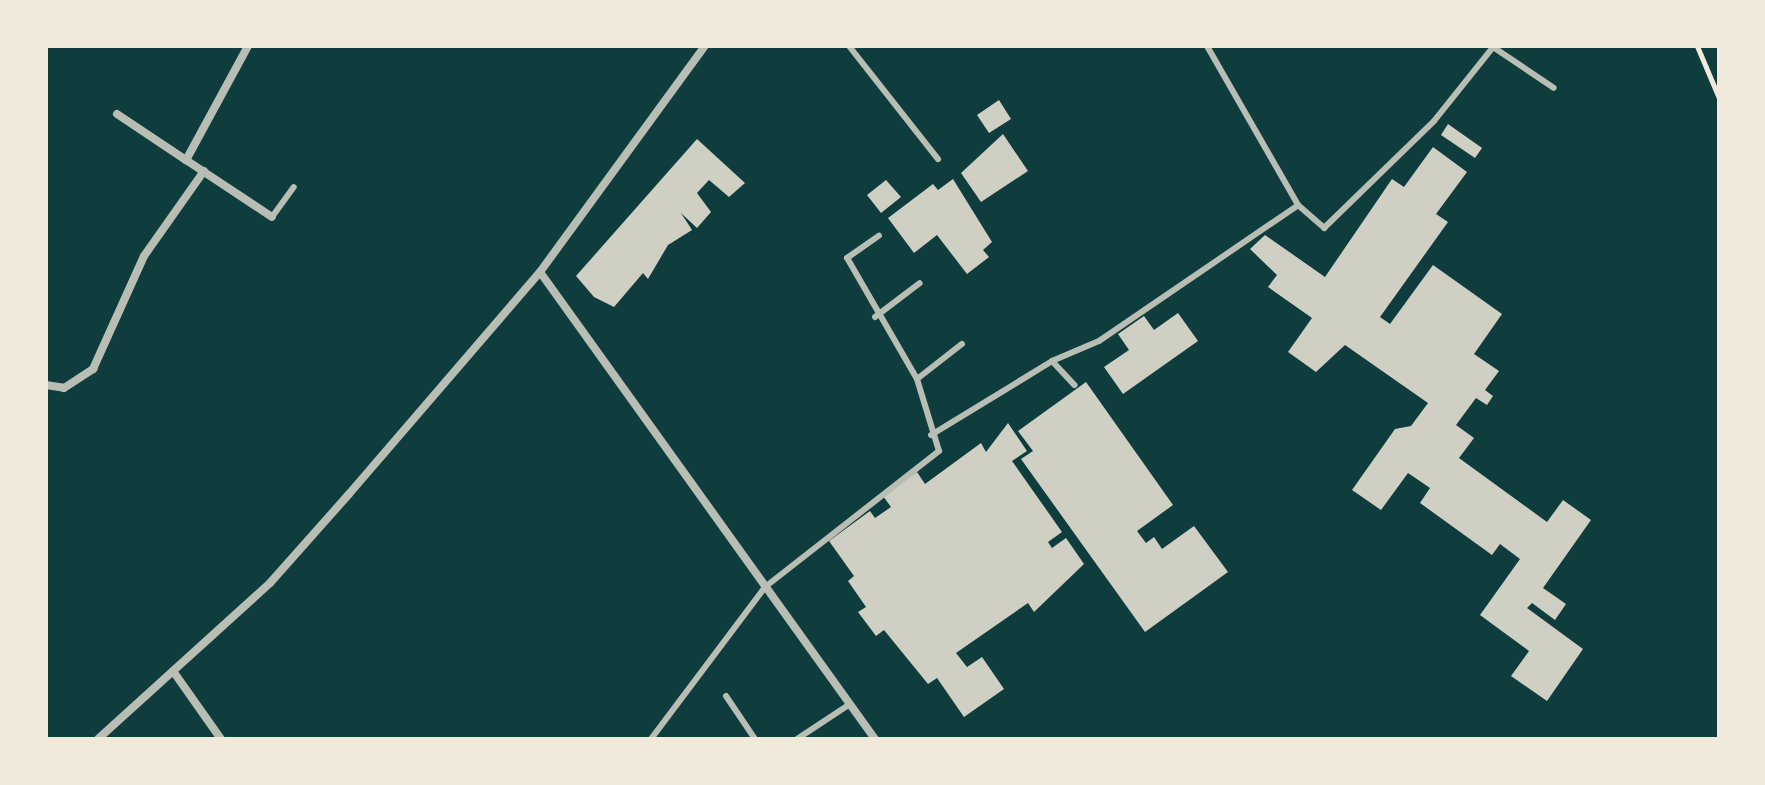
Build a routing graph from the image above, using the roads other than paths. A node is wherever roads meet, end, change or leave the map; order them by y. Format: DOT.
graph roads {
  1 [pos="248,46"];
  2 [pos="705,46"];
  3 [pos="849,46"];
  4 [pos="1207,46"];
  5 [pos="1554,88"];
  6 [pos="117,114"];
  7 [pos="938,159"];
  8 [pos="186,160"];
  9 [pos="204,171"];
  10 [pos="294,187"];
  11 [pos="1298,205"];
  12 [pos="272,217"];
  13 [pos="879,236"];
  14 [pos="540,272"];
  15 [pos="920,283"];
  16 [pos="875,317"];
  17 [pos="962,344"];
  18 [pos="1052,361"];
  19 [pos="917,379"];
  20 [pos="46,385"];
  21 [pos="1074,385"];
  22 [pos="931,435"];
  23 [pos="765,587"];
  24 [pos="173,671"];
  25 [pos="726,696"];
  26 [pos="850,704"];
  27 [pos="98,739"];
  28 [pos="221,739"];
  29 [pos="651,739"];
  30 [pos="755,739"];
  31 [pos="797,739"];
  32 [pos="875,739"];
  1 -- 8 [label="street"];
  2 -- 14 [label="street"];
  3 -- 7 [label="lane"];
  4 -- 11 [label="lane"];
  5 -- 11 [label="lane"];
  6 -- 8 [label="street"];
  8 -- 9 [label="street"];
  9 -- 12 [label="street"];
  9 -- 20 [label="street"];
  10 -- 12 [label="lane"];
  11 -- 18 [label="lane"];
  13 -- 16 [label="lane"];
  14 -- 23 [label="street"];
  14 -- 24 [label="street"];
  15 -- 16 [label="lane"];
  16 -- 19 [label="lane"];
  17 -- 19 [label="lane"];
  18 -- 21 [label="lane"];
  18 -- 22 [label="lane"];
  19 -- 22 [label="lane"];
  22 -- 23 [label="lane"];
  23 -- 26 [label="street"];
  23 -- 29 [label="lane"];
  24 -- 27 [label="street"];
  24 -- 28 [label="street"];
  25 -- 30 [label="lane"];
  26 -- 31 [label="lane"];
  26 -- 32 [label="street"];
}
